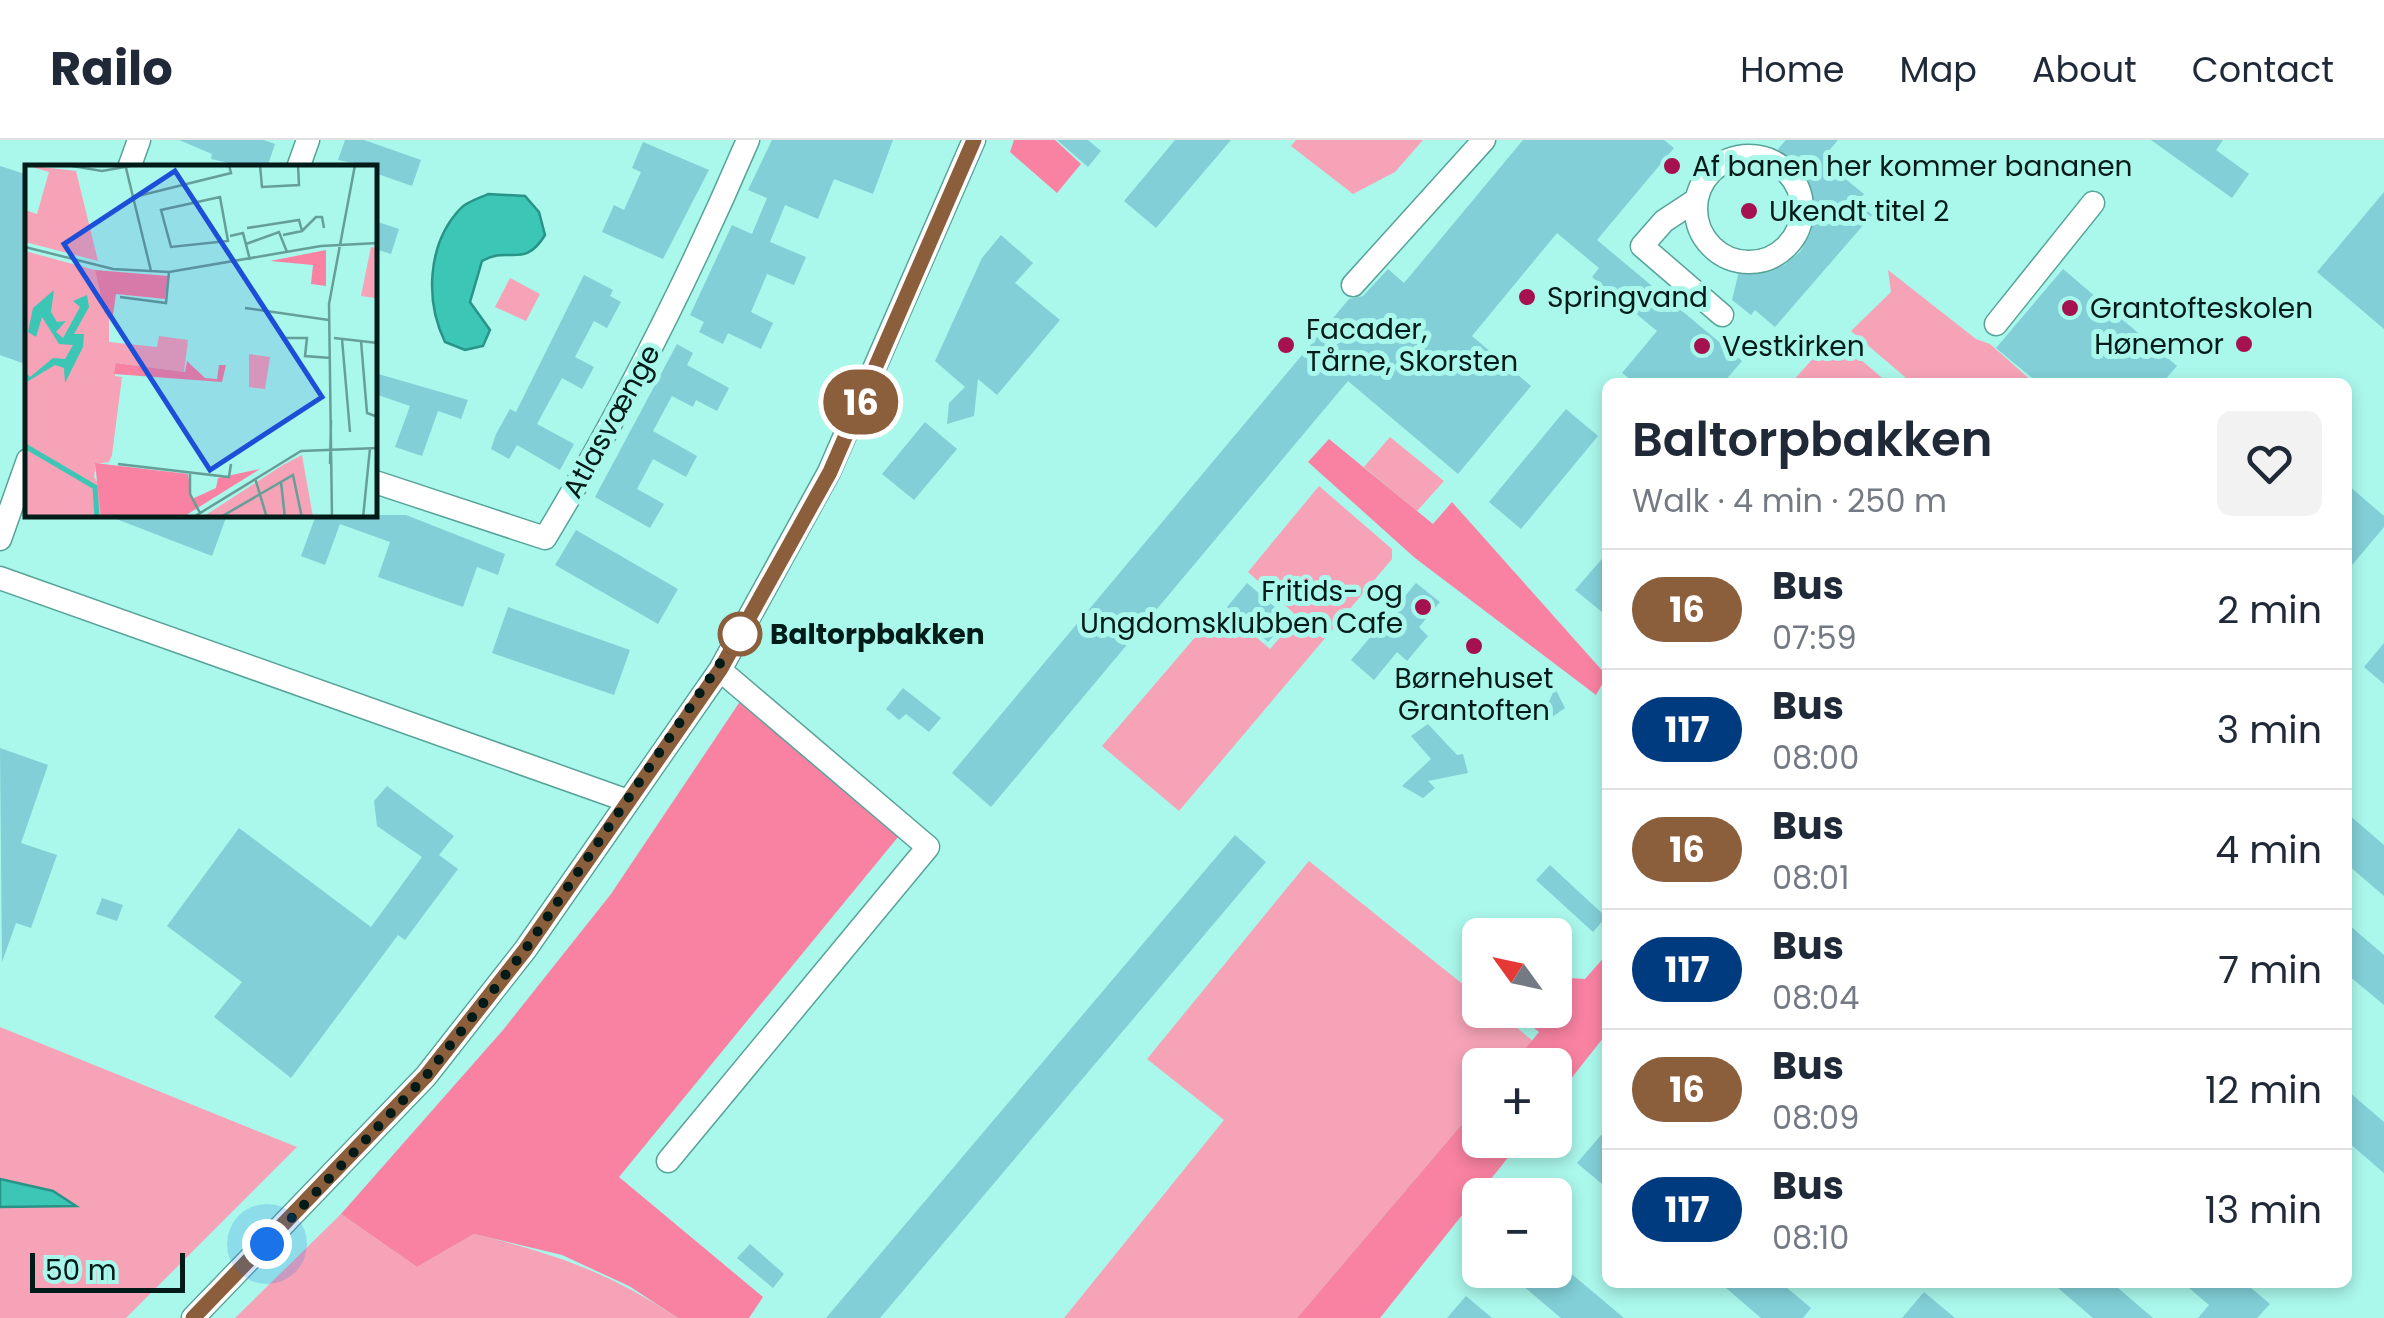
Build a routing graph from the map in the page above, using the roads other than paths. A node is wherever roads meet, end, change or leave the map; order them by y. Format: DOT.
graph roads {
  1 [pos="139,140"];
  2 [pos="308,140"];
  3 [pos="748,140"];
  4 [pos="974,140"];
  5 [pos="1484,140"];
  6 [pos="1748,148"];
  7 [pos="131,165"];
  8 [pos="299,165"];
  9 [pos="1696,200"];
  10 [pos="2094,203"];
  11 [pos="1353,285"];
  12 [pos="1722,315"];
  13 [pos="1996,324"];
  14 [pos="25,468"];
  15 [pos="378,483"];
  16 [pos="0,539"];
  17 [pos="0,578"];
  18 [pos="720,670"];
  19 [pos="628,800"];
  20 [pos="668,1161"];
  21 [pos="193,1318"];
  1 -- 7 [label="street"];
  2 -- 8 [label="street"];
  3 -- 15 [label="street, Atlasvænge"];
  4 -- 18 [label="street"];
  5 -- 11 [label="street"];
  6 -- 9 [label="street"];
  6 -- 9 [label="street"];
  9 -- 12 [label="street"];
  10 -- 13 [label="street"];
  14 -- 16 [label="street"];
  17 -- 19 [label="street"];
  18 -- 19 [label="street"];
  18 -- 20 [label="street"];
  19 -- 21 [label="street"];
}
